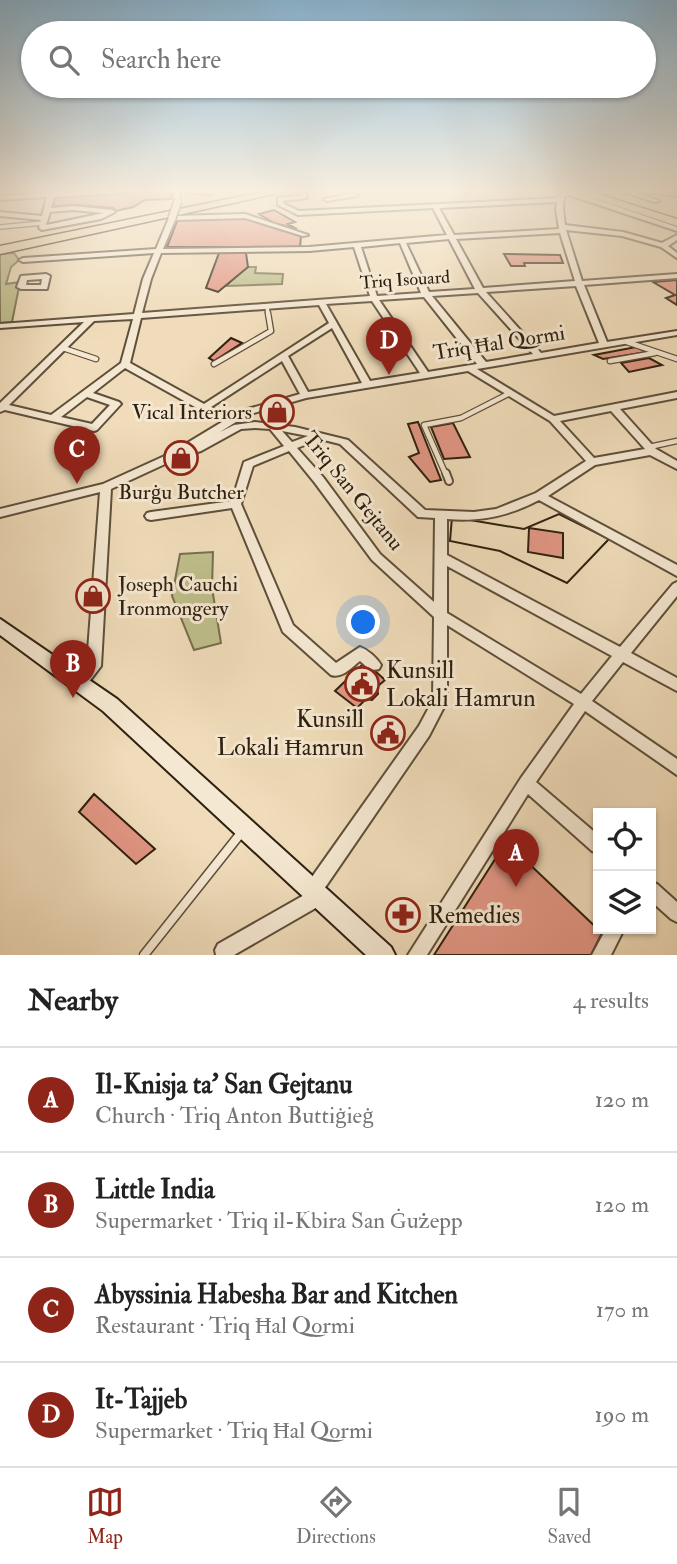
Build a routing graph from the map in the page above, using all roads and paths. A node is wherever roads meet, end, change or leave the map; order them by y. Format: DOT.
graph roads {
  1 [pos="40,235"];
  2 [pos="74,235"];
  3 [pos="165,235"];
  4 [pos="305,235"];
  5 [pos="483,235"];
  6 [pos="564,235"];
  7 [pos="625,235"];
  8 [pos="449,237"];
  9 [pos="677,237"];
  10 [pos="402,241"];
  11 [pos="0,243"];
  12 [pos="357,246"];
  13 [pos="663,246"];
  14 [pos="0,250"];
  15 [pos="309,250"];
  16 [pos="159,251"];
  17 [pos="676,253"];
  18 [pos="51,258"];
  19 [pos="23,260"];
  20 [pos="46,276"];
  21 [pos="677,276"];
  22 [pos="581,284"];
  23 [pos="480,290"];
  24 [pos="426,294"];
  25 [pos="374,298"];
  26 [pos="321,302"];
  27 [pos="267,306"];
  28 [pos="135,316"];
  29 [pos="92,319"];
  30 [pos="332,324"];
  31 [pos="0,326"];
  32 [pos="677,333"];
  33 [pos="627,342"];
  34 [pos="604,345"];
  35 [pos="63,348"];
  36 [pos="656,353"];
  37 [pos="284,356"];
  38 [pos="540,357"];
  39 [pos="96,359"];
  40 [pos="677,359"];
  41 [pos="610,361"];
  42 [pos="125,364"];
  43 [pos="214,364"];
  44 [pos="484,366"];
  45 [pos="471,369"];
  46 [pos="426,375"];
  47 [pos="368,385"];
  48 [pos="85,393"];
  49 [pos="510,393"];
  50 [pos="305,395"];
  51 [pos="677,395"];
  52 [pos="1,407"];
  53 [pos="205,407"];
  54 [pos="613,407"];
  55 [pos="53,418"];
  56 [pos="552,419"];
  57 [pos="230,422"];
  58 [pos="274,428"];
  59 [pos="319,436"];
  60 [pos="677,441"];
  61 [pos="290,448"];
  62 [pos="650,449"];
  63 [pos="173,456"];
  64 [pos="592,462"];
  65 [pos="677,466"];
  66 [pos="449,481"];
  67 [pos="106,487"];
  68 [pos="540,496"];
  69 [pos="236,504"];
  70 [pos="0,513"];
  71 [pos="441,514"];
  72 [pos="151,516"];
  73 [pos="441,557"];
  74 [pos="677,570"];
  75 [pos="677,587"];
  76 [pos="442,616"];
  77 [pos="0,626"];
  78 [pos="621,655"];
  79 [pos="374,665"];
  80 [pos="80,683"];
  81 [pos="677,685"];
  82 [pos="583,702"];
  83 [pos="677,768"];
  84 [pos="526,783"];
  85 [pos="246,828"];
  86 [pos="593,841"];
  87 [pos="317,893"];
  88 [pos="656,894"];
  89 [pos="677,912"];
  90 [pos="612,934"];
  91 [pos="145,955"];
  92 [pos="225,955"];
  93 [pos="383,955"];
  94 [pos="417,955"];
  95 [pos="601,955"];
  1 -- 11 [label="highway"];
  2 -- 14 [label="highway"];
  3 -- 16 [label="street"];
  4 -- 15 [label="street"];
  5 -- 8 [label="street"];
  6 -- 22 [label="street"];
  7 -- 13 [label="street"];
  8 -- 10 [label="street"];
  8 -- 23 [label="street"];
  9 -- 13 [label="street"];
  10 -- 12 [label="street"];
  10 -- 24 [label="street"];
  12 -- 15 [label="street"];
  12 -- 25 [label="street"];
  13 -- 17 [label="street"];
  15 -- 16 [label="street"];
  16 -- 18 [label="street"];
  16 -- 28 [label="street"];
  18 -- 19 [label="street"];
  18 -- 20 [label="street"];
  21 -- 22 [label="street, Triq Isouard"];
  22 -- 23 [label="street, Triq Isouard"];
  22 -- 34 [label="street"];
  23 -- 24 [label="street, Triq Isouard"];
  23 -- 38 [label="street"];
  24 -- 25 [label="street, Triq Isouard"];
  24 -- 44 [label="street"];
  25 -- 26 [label="street, Triq Isouard"];
  25 -- 46 [label="street"];
  26 -- 27 [label="street, Triq Isouard"];
  26 -- 30 [label="street"];
  27 -- 28 [label="street, Triq Isouard"];
  27 -- 43 [label="lane"];
  28 -- 29 [label="street, Triq Isouard"];
  28 -- 42 [label="street"];
  29 -- 31 [label="street, Triq Isouard"];
  29 -- 35 [label="street"];
  30 -- 37 [label="street"];
  30 -- 47 [label="street"];
  32 -- 33 [label="street, Triq Ħal Qormi"];
  33 -- 34 [label="street, Triq Ħal Qormi"];
  33 -- 36 [label="lane"];
  34 -- 38 [label="street, Triq Ħal Qormi"];
  35 -- 39 [label="lane"];
  35 -- 52 [label="street"];
  36 -- 40 [label="lane"];
  36 -- 41 [label="lane"];
  37 -- 50 [label="street"];
  37 -- 53 [label="street"];
  38 -- 44 [label="street, Triq Ħal Qormi"];
  42 -- 48 [label="street"];
  42 -- 53 [label="street"];
  44 -- 45 [label="street, Triq Ħal Qormi"];
  45 -- 46 [label="street, Triq Ħal Qormi"];
  45 -- 49 [label="street"];
  46 -- 47 [label="street, Triq Ħal Qormi"];
  47 -- 50 [label="street, Triq Ħal Qormi"];
  48 -- 55 [label="street"];
  48 -- 55 [label="street"];
  49 -- 56 [label="street"];
  49 -- 66 [label="lane"];
  50 -- 57 [label="street, Triq Ħal Qormi"];
  51 -- 54 [label="street"];
  52 -- 55 [label="street"];
  53 -- 57 [label="street"];
  54 -- 56 [label="street"];
  54 -- 62 [label="street"];
  56 -- 64 [label="street"];
  57 -- 63 [label="street, Triq Ħal Qormi"];
  58 -- 59 [label="street"];
  58 -- 61 [label="street, Triq San Gejtanu"];
  58 -- 63 [label="street, Triq Ħal Qormi"];
  59 -- 61 [label="street"];
  59 -- 71 [label="street"];
  60 -- 62 [label="lane"];
  61 -- 69 [label="street"];
  61 -- 76 [label="street, Triq San Gejtanu"];
  62 -- 64 [label="street"];
  62 -- 65 [label="street"];
  63 -- 67 [label="street, Triq Ħal Qormi"];
  64 -- 68 [label="street"];
  67 -- 70 [label="street, Triq Ħal Qormi"];
  67 -- 80 [label="street"];
  68 -- 71 [label="street"];
  68 -- 74 [label="street"];
  69 -- 72 [label="street"];
  69 -- 79 [label="street"];
  71 -- 73 [label="street"];
  73 -- 76 [label="street"];
  73 -- 78 [label="street"];
  75 -- 78 [label="street"];
  76 -- 82 [label="street, Triq San Gejtanu"];
  76 -- 87 [label="street"];
  77 -- 80 [label="main road"];
  78 -- 81 [label="street"];
  78 -- 82 [label="street"];
  80 -- 85 [label="main road"];
  82 -- 83 [label="street, Triq San Gejtanu"];
  82 -- 84 [label="street"];
  84 -- 86 [label="street"];
  84 -- 94 [label="street"];
  85 -- 87 [label="main road"];
  85 -- 91 [label="lane"];
  87 -- 92 [label="street"];
  87 -- 93 [label="main road"];
  88 -- 89 [label="street"];
  90 -- 95 [label="street"];
}
